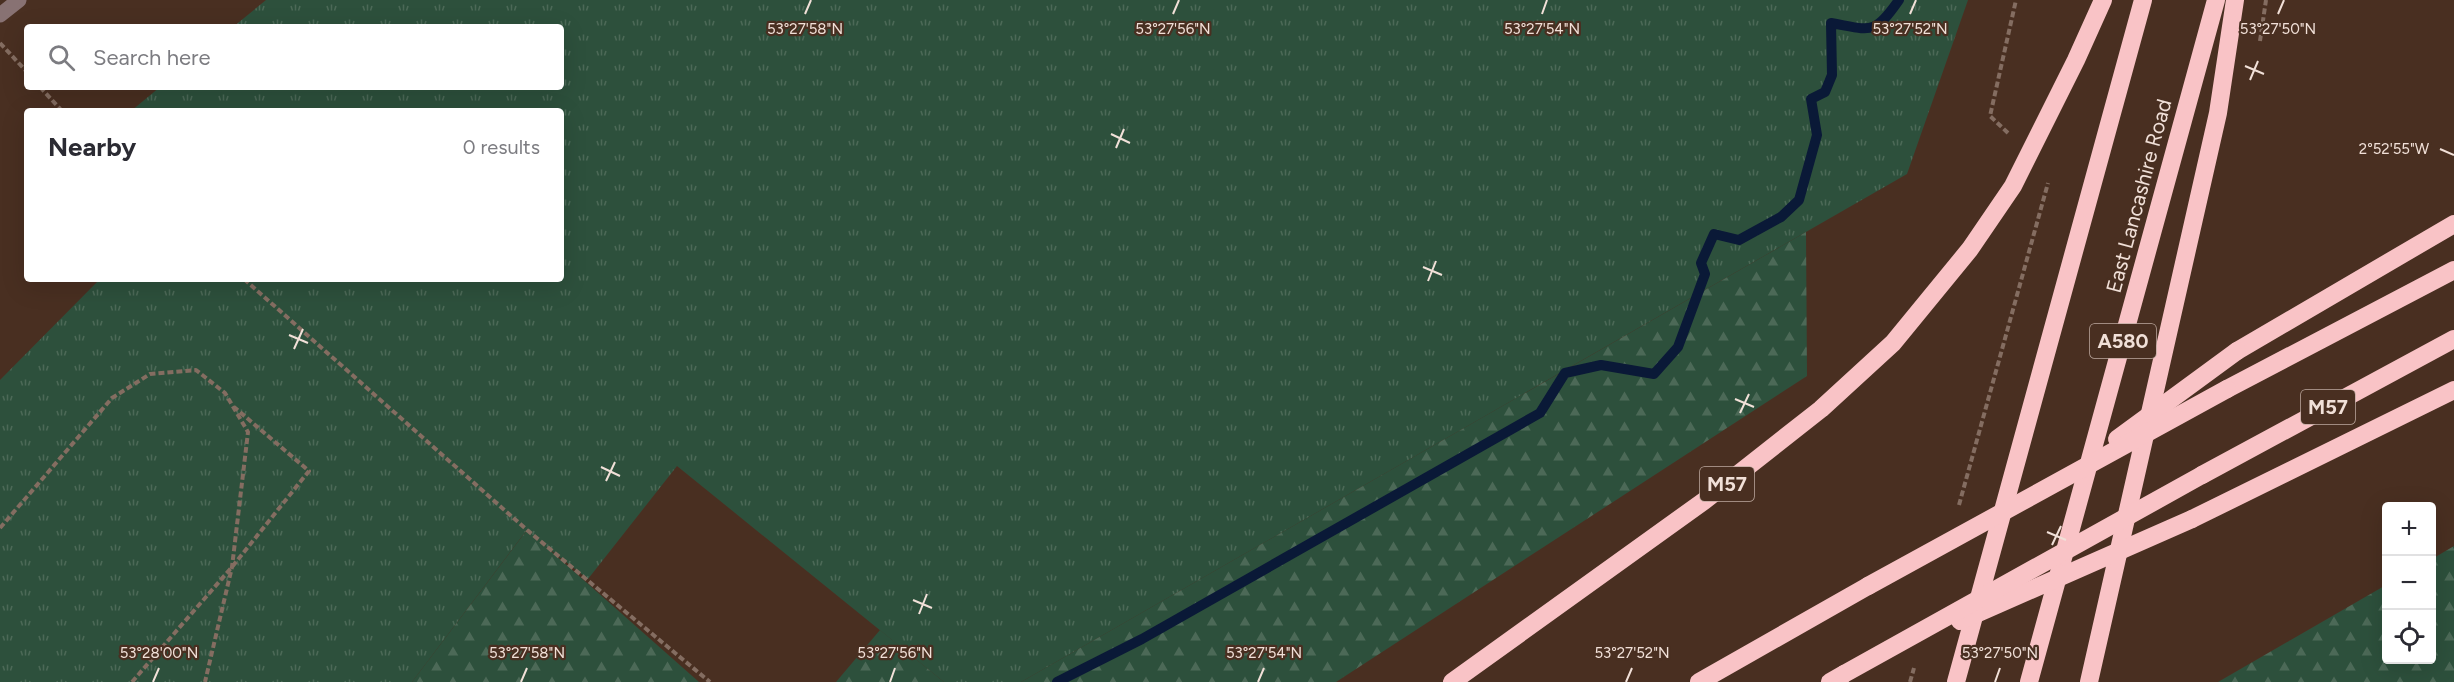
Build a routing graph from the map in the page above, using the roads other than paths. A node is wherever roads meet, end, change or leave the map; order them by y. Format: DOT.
graph roads {
  1 [pos="19,0"];
  2 [pos="2103,0"];
  3 [pos="2143,0"];
  4 [pos="2217,0"];
  5 [pos="2235,0"];
  6 [pos="0,15"];
  7 [pos="2454,224"];
  8 [pos="2454,270"];
  9 [pos="2454,339"];
  10 [pos="2454,390"];
  11 [pos="2055,484"];
  12 [pos="1837,678"];
  13 [pos="1452,682"];
  14 [pos="1699,682"];
  15 [pos="1956,682"];
  16 [pos="2029,682"];
  17 [pos="2089,682"];
  1 -- 6 [label="street"];
  2 -- 13 [label="highway, M57"];
  3 -- 15 [label="highway"];
  4 -- 16 [label="highway, East Lancashire Road / A580"];
  5 -- 17 [label="highway"];
  7 -- 11 [label="highway, bridge"];
  8 -- 11 [label="highway, bridge"];
  9 -- 12 [label="highway, M57, bridge"];
  10 -- 12 [label="highway, bridge"];
  11 -- 14 [label="highway, bridge"];
}
